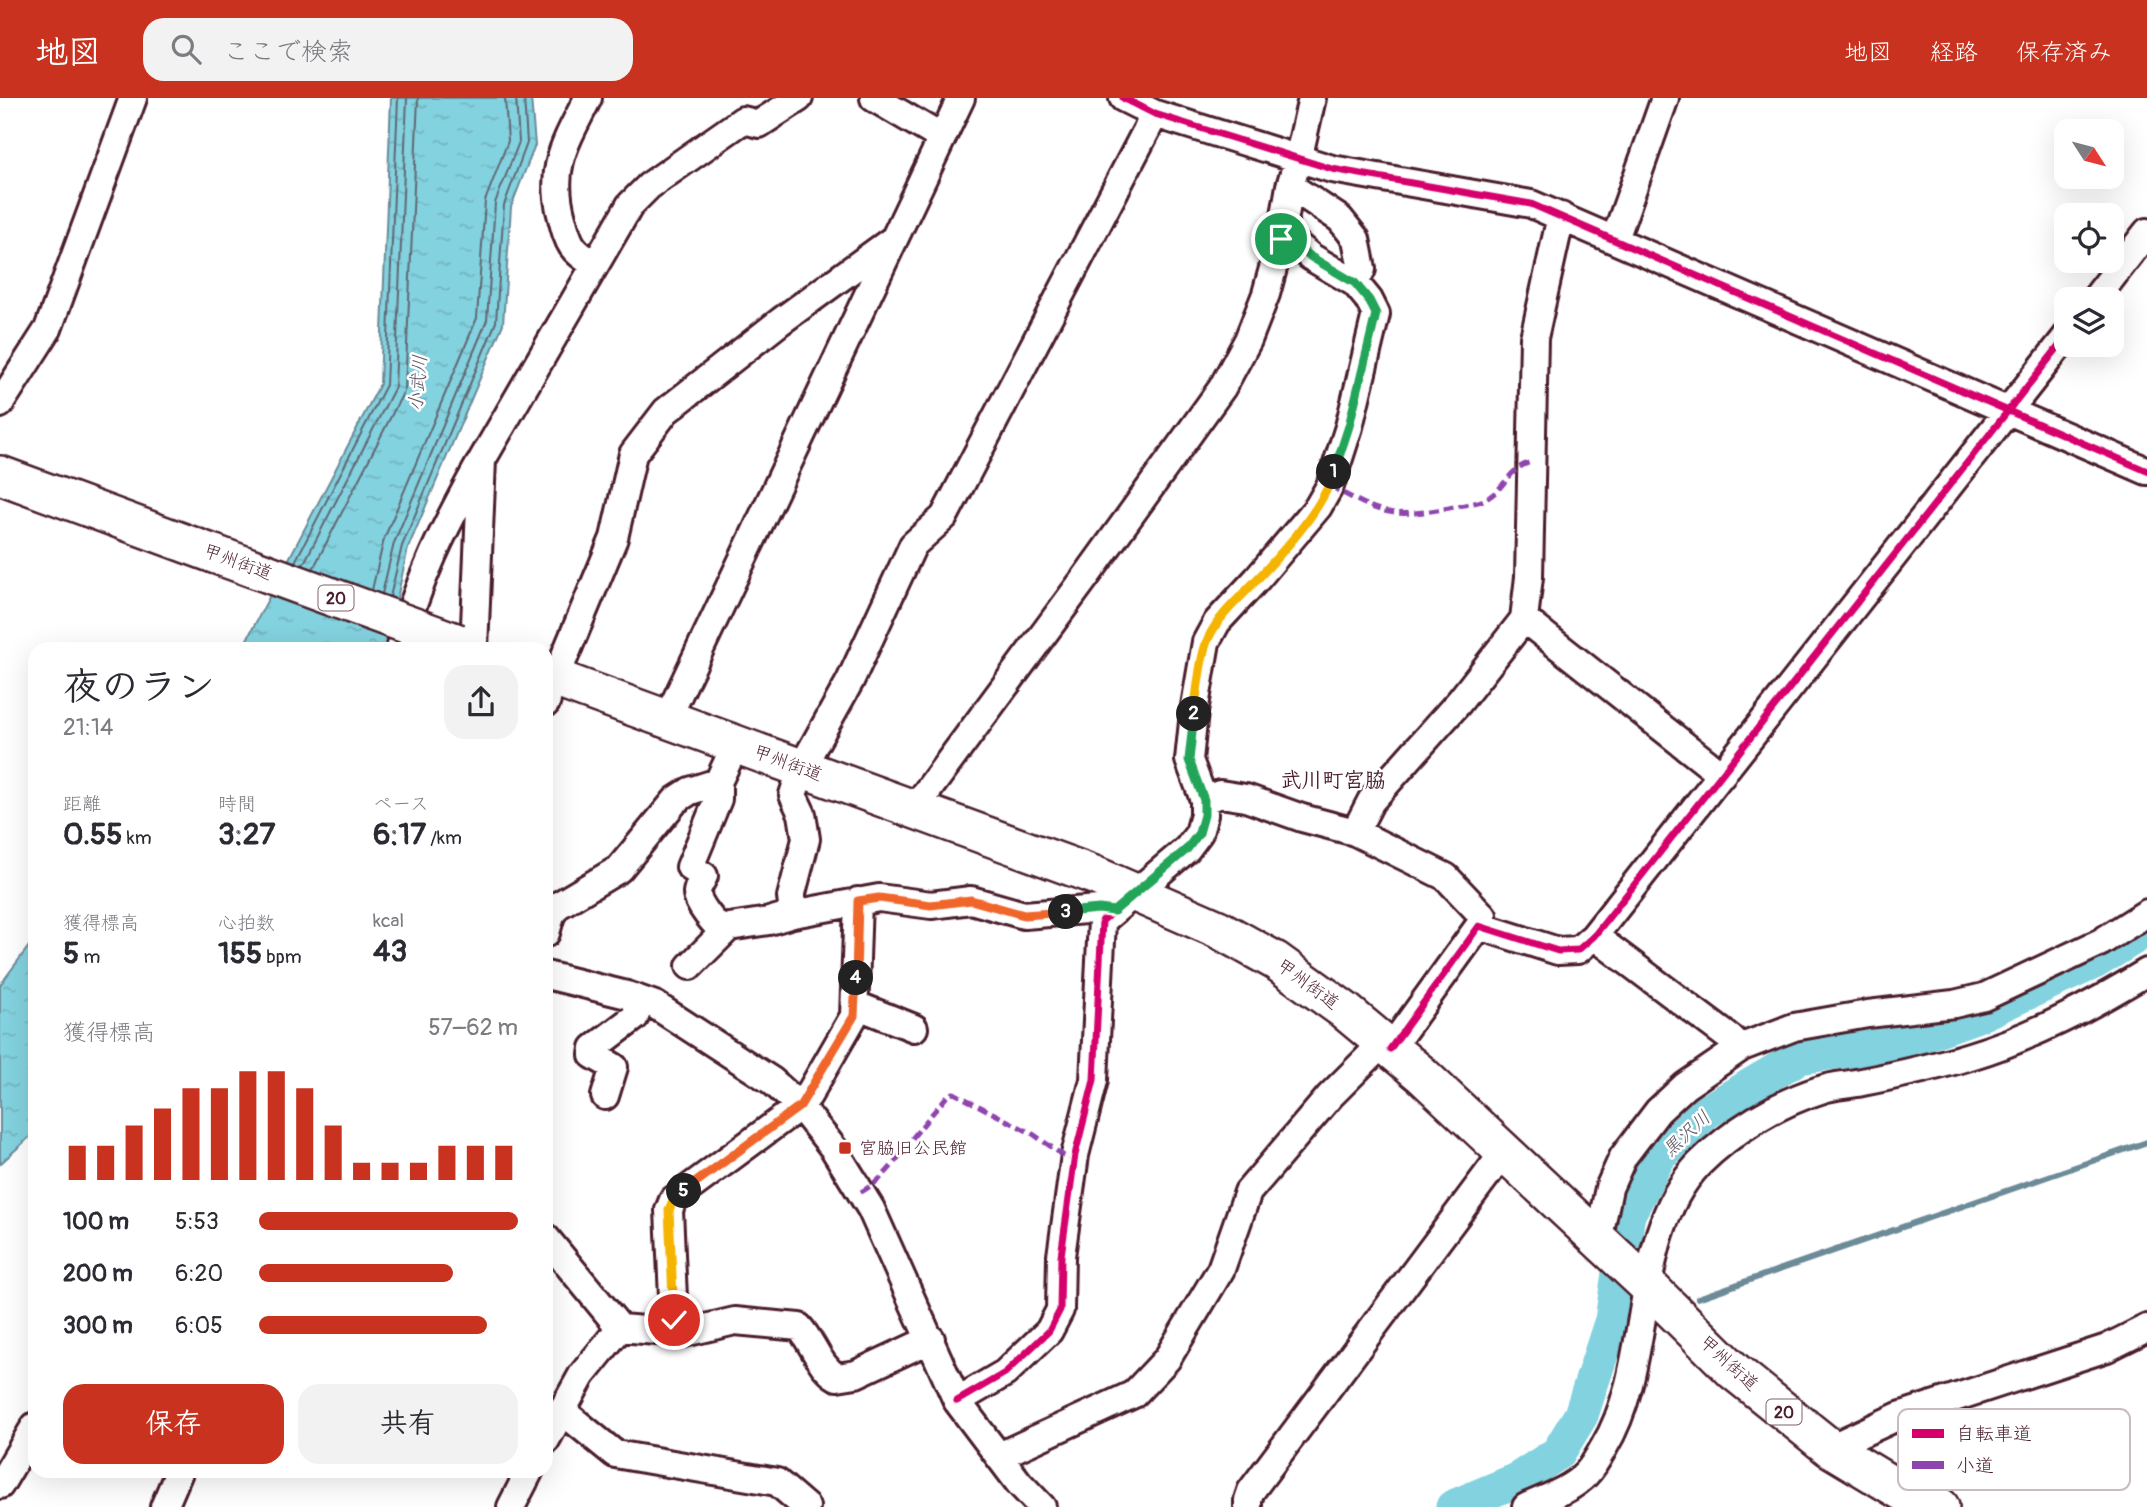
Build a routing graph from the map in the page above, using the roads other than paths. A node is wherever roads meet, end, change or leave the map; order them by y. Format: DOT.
graph roads {
  1 [pos="133,98"];
  2 [pos="588,98"];
  3 [pos="799,98"];
  4 [pos="874,98"];
  5 [pos="961,98"];
  6 [pos="1122,98"];
  7 [pos="1312,98"];
  8 [pos="1665,98"];
  9 [pos="1155,114"];
  10 [pos="942,138"];
  11 [pos="1298,160"];
  12 [pos="1290,186"];
  13 [pos="1561,216"];
  14 [pos="2147,232"];
  15 [pos="1281,239"];
  16 [pos="1615,239"];
  17 [pos="892,240"];
  18 [pos="595,265"];
  19 [pos="1355,283"];
  20 [pos="2104,287"];
  21 [pos="2054,353"];
  22 [pos="0,404"];
  23 [pos="2010,411"];
  24 [pos="482,460"];
  25 [pos="2147,471"];
  26 [pos="0,475"];
  27 [pos="1524,619"];
  28 [pos="402,642"];
  29 [pos="457,642"];
  30 [pos="471,642"];
  31 [pos="553,679"];
  32 [pos="553,685"];
  33 [pos="667,719"];
  34 [pos="736,744"];
  35 [pos="802,767"];
  36 [pos="1722,775"];
  37 [pos="718,782"];
  38 [pos="1204,800"];
  39 [pos="914,809"];
  40 [pos="1356,832"];
  41 [pos="858,901"];
  42 [pos="1125,901"];
  43 [pos="553,912"];
  44 [pos="2147,913"];
  45 [pos="793,914"];
  46 [pos="1479,926"];
  47 [pos="724,932"];
  48 [pos="1594,936"];
  49 [pos="690,967"];
  50 [pos="2147,972"];
  51 [pos="553,977"];
  52 [pos="641,1000"];
  53 [pos="856,1008"];
  54 [pos="914,1028"];
  55 [pos="1387,1046"];
  56 [pos="1742,1047"];
  57 [pos="605,1096"];
  58 [pos="800,1106"];
  59 [pos="1504,1152"];
  60 [pos="1598,1241"];
  61 [pos="553,1247"];
  62 [pos="1649,1287"];
  63 [pos="620,1328"];
  64 [pos="2147,1328"];
  65 [pos="669,1332"];
  66 [pos="931,1339"];
  67 [pos="957,1401"];
  68 [pos="1920,1409"];
  69 [pos="561,1410"];
  70 [pos="1898,1416"];
  71 [pos="553,1426"];
  72 [pos="28,1438"];
  73 [pos="1830,1448"];
  74 [pos="999,1456"];
  75 [pos="176,1478"];
  76 [pos="526,1478"];
  77 [pos="0,1485"];
  78 [pos="1902,1499"];
  79 [pos="164,1507"];
  80 [pos="511,1507"];
  81 [pos="806,1507"];
  82 [pos="1042,1507"];
  83 [pos="1248,1507"];
  84 [pos="1526,1507"];
  85 [pos="1940,1507"];
  1 -- 22 [label="street"];
  2 -- 18 [label="street"];
  3 -- 18 [label="street"];
  4 -- 10 [label="street"];
  5 -- 10 [label="street"];
  6 -- 9 [label="street"];
  7 -- 11 [label="street"];
  8 -- 16 [label="street"];
  9 -- 11 [label="street"];
  9 -- 35 [label="street"];
  10 -- 17 [label="street"];
  11 -- 12 [label="street"];
  11 -- 13 [label="street"];
  12 -- 15 [label="street"];
  12 -- 19 [label="street"];
  13 -- 16 [label="street"];
  13 -- 27 [label="street"];
  14 -- 20 [label="street"];
  15 -- 19 [label="street"];
  15 -- 39 [label="street"];
  16 -- 23 [label="street"];
  17 -- 31 [label="street"];
  17 -- 33 [label="street"];
  18 -- 24 [label="street"];
  19 -- 38 [label="street"];
  21 -- 23 [label="street"];
  23 -- 25 [label="street"];
  23 -- 36 [label="street"];
  24 -- 28 [label="street"];
  24 -- 30 [label="street"];
  26 -- 29 [label="highway, 甲州街道 / 20, bridge"];
  27 -- 36 [label="street"];
  27 -- 40 [label="street"];
  32 -- 33 [label="highway, 甲州街道 / 20"];
  33 -- 34 [label="highway, 甲州街道 / 20"];
  34 -- 35 [label="highway, 甲州街道 / 20"];
  34 -- 37 [label="street"];
  35 -- 39 [label="highway, 甲州街道 / 20"];
  35 -- 45 [label="street"];
  36 -- 48 [label="street"];
  37 -- 43 [label="street"];
  37 -- 47 [label="street"];
  38 -- 40 [label="street"];
  38 -- 42 [label="street"];
  39 -- 42 [label="highway, 甲州街道 / 20"];
  40 -- 46 [label="street"];
  41 -- 42 [label="street"];
  41 -- 45 [label="street"];
  41 -- 53 [label="street"];
  42 -- 55 [label="highway, 甲州街道 / 20"];
  42 -- 67 [label="street"];
  44 -- 56 [label="street"];
  45 -- 47 [label="street"];
  46 -- 48 [label="street"];
  46 -- 55 [label="street"];
  47 -- 49 [label="street"];
  48 -- 56 [label="street"];
  50 -- 62 [label="street"];
  51 -- 52 [label="street"];
  52 -- 57 [label="street"];
  52 -- 58 [label="street"];
  53 -- 54 [label="street"];
  53 -- 58 [label="street"];
  55 -- 59 [label="highway, 甲州街道 / 20"];
  55 -- 74 [label="street"];
  56 -- 60 [label="street"];
  58 -- 65 [label="street"];
  58 -- 66 [label="street"];
  59 -- 60 [label="highway, 甲州街道 / 20"];
  59 -- 83 [label="street"];
  60 -- 62 [label="highway, 甲州街道 / 20"];
  61 -- 63 [label="street"];
  62 -- 73 [label="highway, 甲州街道 / 20"];
  62 -- 84 [label="street"];
  63 -- 65 [label="street"];
  63 -- 69 [label="street"];
  64 -- 68 [label="street"];
  65 -- 66 [label="street"];
  66 -- 67 [label="street"];
  67 -- 74 [label="street"];
  69 -- 71 [label="street"];
  69 -- 81 [label="street"];
  70 -- 73 [label="street"];
  72 -- 77 [label="street"];
  73 -- 78 [label="highway, 甲州街道 / 20"];
  74 -- 82 [label="street"];
  75 -- 79 [label="street"];
  76 -- 80 [label="street"];
  78 -- 85 [label="highway, 甲州街道 / 20"];
}
